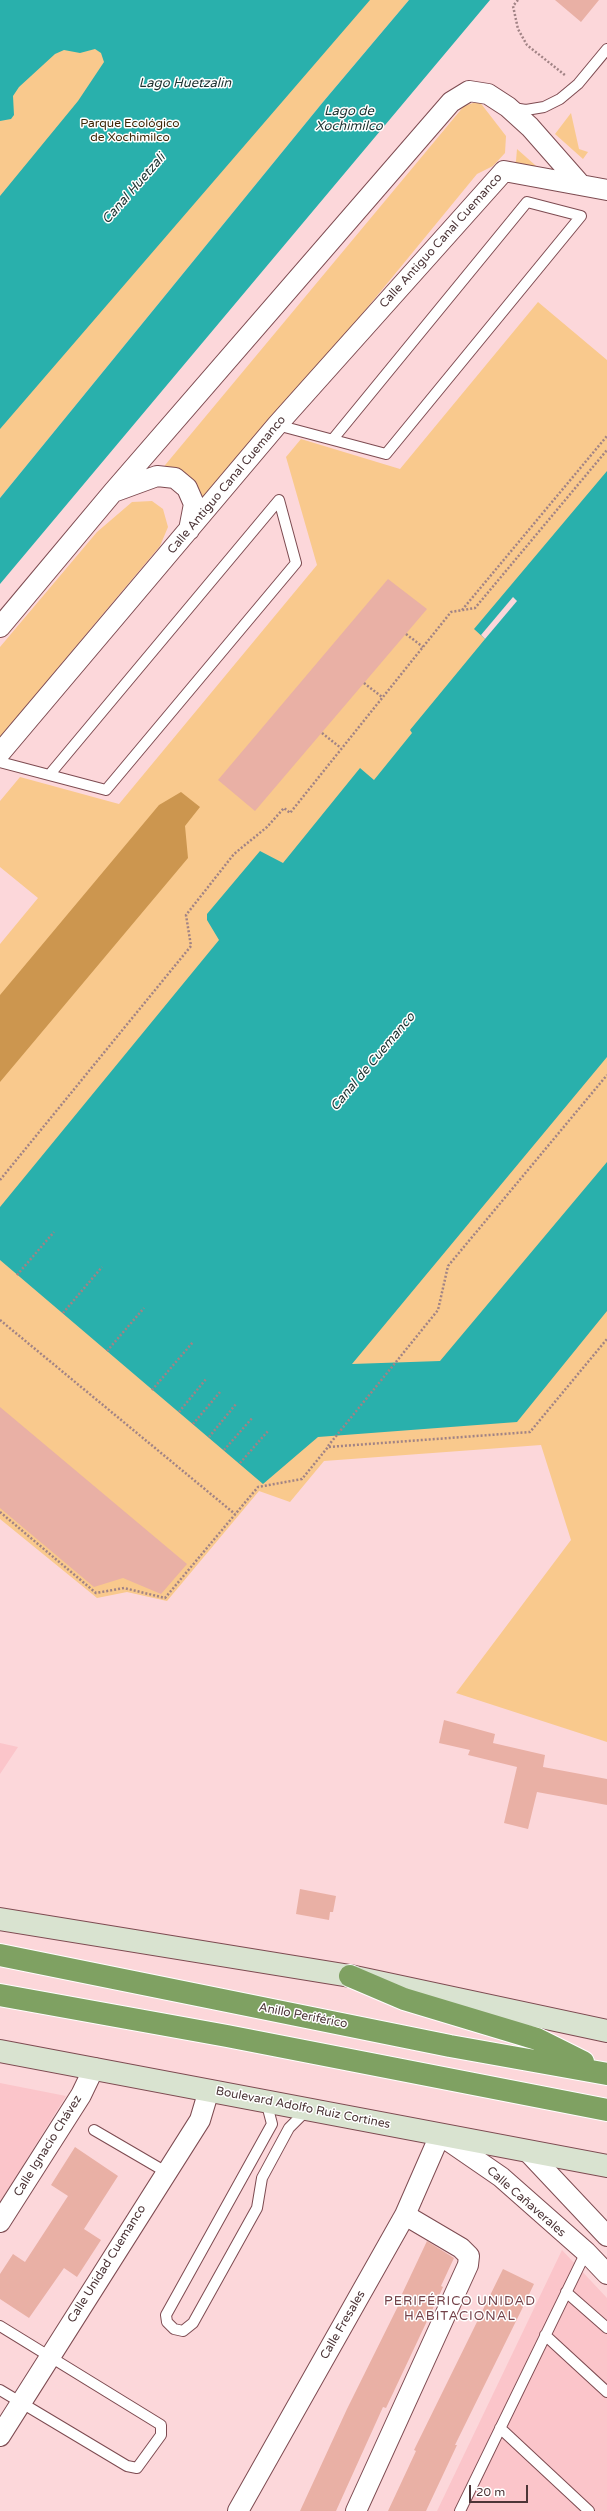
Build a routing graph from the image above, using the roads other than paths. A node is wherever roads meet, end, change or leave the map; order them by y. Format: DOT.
graph roads {
  1 [pos="607,49"];
  2 [pos="508,107"];
  3 [pos="581,185"];
  4 [pos="607,190"];
  5 [pos="276,425"];
  6 [pos="333,439"];
  7 [pos="113,492"];
  8 [pos="189,530"];
  9 [pos="0,627"];
  10 [pos="0,753"];
  11 [pos="0,762"];
  12 [pos="50,774"];
  13 [pos="0,1918"];
  14 [pos="0,1955"];
  15 [pos="350,1976"];
  16 [pos="0,1995"];
  17 [pos="607,2030"];
  18 [pos="0,2051"];
  19 [pos="94,2068"];
  20 [pos="607,2074"];
  21 [pos="209,2090"];
  22 [pos="266,2101"];
  23 [pos="308,2109"];
  24 [pos="607,2110"];
  25 [pos="94,2130"];
  26 [pos="440,2134"];
  27 [pos="527,2151"];
  28 [pos="607,2166"];
  29 [pos="166,2172"];
  30 [pos="405,2215"];
  31 [pos="588,2216"];
  32 [pos="0,2222"];
  33 [pos="566,2236"];
  34 [pos="607,2236"];
  35 [pos="586,2252"];
  36 [pos="607,2274"];
  37 [pos="566,2292"];
  38 [pos="0,2326"];
  39 [pos="607,2328"];
  40 [pos="545,2335"];
  41 [pos="50,2355"];
  42 [pos="0,2390"];
  43 [pos="607,2392"];
  44 [pos="20,2402"];
  45 [pos="500,2428"];
  46 [pos="0,2436"];
  47 [pos="238,2511"];
  48 [pos="356,2511"];
  49 [pos="460,2511"];
  50 [pos="589,2511"];
  1 -- 2 [label="lane"];
  2 -- 3 [label="street"];
  2 -- 7 [label="street"];
  3 -- 4 [label="street"];
  3 -- 5 [label="street, Calle Antiguo Canal Cuemanco"];
  5 -- 6 [label="lane"];
  5 -- 8 [label="street, Calle Antiguo Canal Cuemanco"];
  6 -- 6 [label="lane"];
  7 -- 8 [label="street"];
  7 -- 9 [label="street"];
  8 -- 10 [label="street, Calle Antiguo Canal Cuemanco"];
  11 -- 12 [label="lane"];
  12 -- 12 [label="lane"];
  13 -- 15 [label="main road"];
  14 -- 20 [label="highway, Anillo Periférico"];
  15 -- 17 [label="main road"];
  15 -- 20 [label="highway"];
  16 -- 24 [label="highway"];
  18 -- 19 [label="main road, Boulevard Adolfo Ruiz Cortines"];
  19 -- 21 [label="main road, Boulevard Adolfo Ruiz Cortines"];
  19 -- 32 [label="street, Calle Ignacio Chávez"];
  21 -- 22 [label="main road, Boulevard Adolfo Ruiz Cortines"];
  21 -- 29 [label="street, Calle Unidad Cuemanco"];
  22 -- 23 [label="main road, Boulevard Adolfo Ruiz Cortines"];
  22 -- 23 [label="lane"];
  23 -- 26 [label="main road, Boulevard Adolfo Ruiz Cortines"];
  25 -- 29 [label="lane"];
  26 -- 27 [label="main road, Boulevard Adolfo Ruiz Cortines"];
  26 -- 30 [label="street, Calle Fresales"];
  26 -- 33 [label="street, Calle Cañaverales"];
  27 -- 28 [label="main road, Boulevard Adolfo Ruiz Cortines"];
  27 -- 31 [label="street"];
  29 -- 41 [label="street, Calle Unidad Cuemanco"];
  30 -- 47 [label="street, Calle Fresales"];
  30 -- 48 [label="street"];
  31 -- 33 [label="street"];
  31 -- 34 [label="street"];
  33 -- 35 [label="street, Calle Cañaverales"];
  35 -- 36 [label="street, Calle Cañaverales"];
  35 -- 37 [label="lane"];
  37 -- 39 [label="lane"];
  37 -- 40 [label="lane"];
  38 -- 41 [label="lane"];
  40 -- 43 [label="lane"];
  40 -- 45 [label="lane"];
  41 -- 44 [label="street, Calle Unidad Cuemanco"];
  41 -- 44 [label="lane"];
  42 -- 44 [label="lane"];
  44 -- 46 [label="street, Calle Unidad Cuemanco"];
  45 -- 49 [label="lane"];
  45 -- 50 [label="lane"];
}
